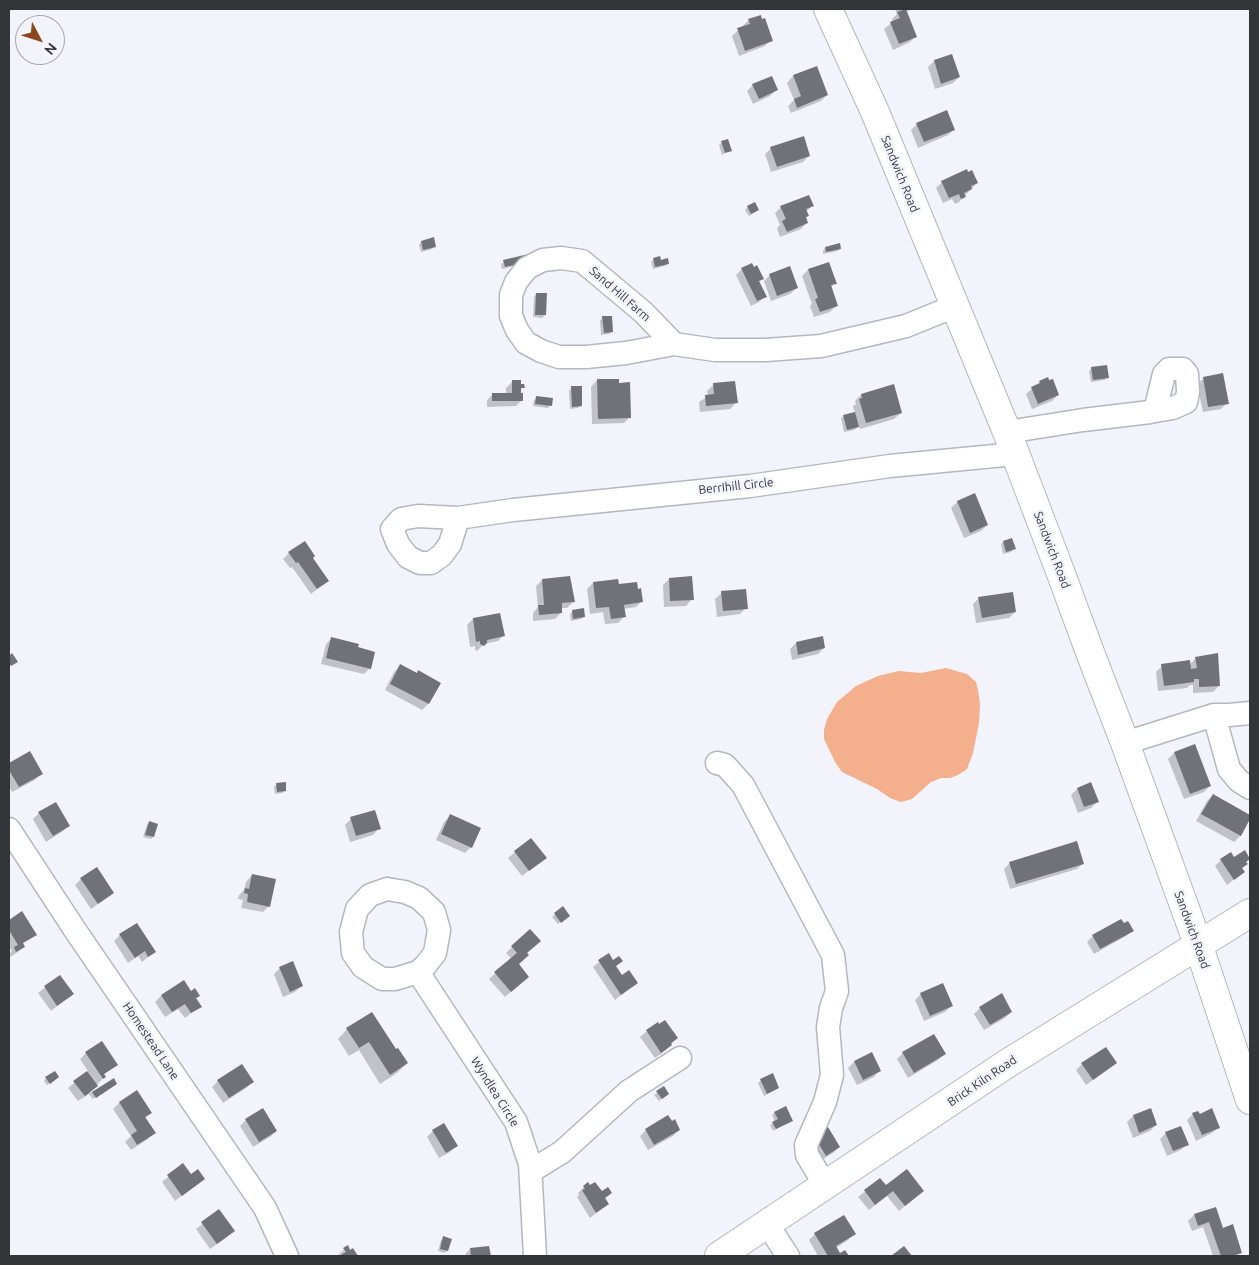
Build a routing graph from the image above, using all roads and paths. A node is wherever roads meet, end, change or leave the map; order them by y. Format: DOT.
graph roads {
  1 [pos="828,9"];
  2 [pos="955,306"];
  3 [pos="674,344"];
  4 [pos="1155,411"];
  5 [pos="1011,443"];
  6 [pos="458,518"];
  7 [pos="1250,713"];
  8 [pos="1214,715"];
  9 [pos="1125,743"];
  10 [pos="717,763"];
  11 [pos="1250,788"];
  12 [pos="9,830"];
  13 [pos="1250,913"];
  14 [pos="1198,944"];
  15 [pos="418,972"];
  16 [pos="680,1058"];
  17 [pos="1250,1100"];
  18 [pos="531,1171"];
  19 [pos="825,1185"];
  20 [pos="767,1224"];
  21 [pos="287,1256"];
  22 [pos="536,1256"];
  23 [pos="719,1256"];
  24 [pos="788,1256"];
  1 -- 2 [label="main road, Sandwich Road"];
  2 -- 3 [label="street, Sand Hill Farm"];
  2 -- 5 [label="main road, Sandwich Road"];
  3 -- 3 [label="street, Sand Hill Farm"];
  4 -- 5 [label="street, BerrIhill Circle"];
  5 -- 6 [label="street, BerrIhill Circle"];
  5 -- 9 [label="main road, Sandwich Road"];
  7 -- 8 [label="street"];
  8 -- 9 [label="street"];
  8 -- 11 [label="street"];
  9 -- 14 [label="main road, Sandwich Road"];
  10 -- 19 [label="street"];
  12 -- 21 [label="street, Homestead Lane"];
  13 -- 14 [label="main road, Brick Kiln Road"];
  14 -- 17 [label="main road, Sandwich Road"];
  14 -- 19 [label="main road, Brick Kiln Road"];
  15 -- 18 [label="street, Wyndlea Circle"];
  16 -- 18 [label="street"];
  18 -- 22 [label="street, Wyndlea Circle"];
  19 -- 20 [label="main road, Brick Kiln Road"];
  20 -- 23 [label="main road, Brick Kiln Road"];
  20 -- 24 [label="street"];
}
